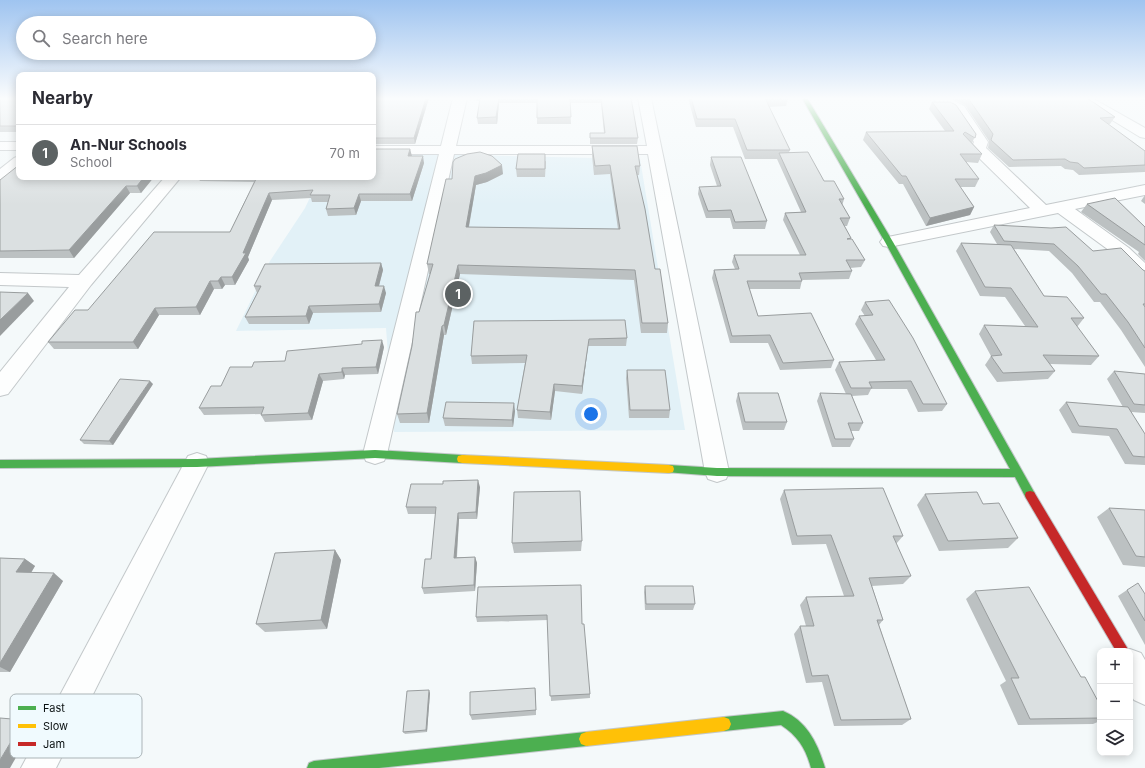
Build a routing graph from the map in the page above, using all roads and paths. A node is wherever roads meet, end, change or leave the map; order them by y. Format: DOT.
graph roads {
  1 [pos="451,134"];
  2 [pos="653,134"];
  3 [pos="825,134"];
  4 [pos="976,134"];
  5 [pos="0,146"];
  6 [pos="16,146"];
  7 [pos="376,150"];
  8 [pos="447,150"];
  9 [pos="656,150"];
  10 [pos="16,164"];
  11 [pos="0,177"];
  12 [pos="170,180"];
  13 [pos="1145,190"];
  14 [pos="1061,207"];
  15 [pos="1042,211"];
  16 [pos="889,242"];
  17 [pos="1145,273"];
  18 [pos="0,280"];
  19 [pos="84,281"];
  20 [pos="0,388"];
  21 [pos="375,454"];
  22 [pos="198,463"];
  23 [pos="0,464"];
  24 [pos="717,472"];
  25 [pos="1017,473"];
  26 [pos="1120,648"];
  27 [pos="1133,669"];
  28 [pos="1145,689"];
  29 [pos="77,694"];
  30 [pos="43,758"];
  31 [pos="38,768"];
  32 [pos="314,768"];
  33 [pos="818,768"];
  1 -- 8 [label="street"];
  2 -- 9 [label="street"];
  3 -- 16 [label="street"];
  4 -- 15 [label="street"];
  5 -- 6 [label="street"];
  7 -- 8 [label="street"];
  8 -- 9 [label="street"];
  8 -- 21 [label="street"];
  9 -- 24 [label="street"];
  10 -- 11 [label="street"];
  12 -- 19 [label="street"];
  13 -- 14 [label="street"];
  14 -- 15 [label="street"];
  14 -- 17 [label="street"];
  15 -- 16 [label="street"];
  16 -- 25 [label="street"];
  18 -- 19 [label="street"];
  19 -- 20 [label="street"];
  21 -- 22 [label="street"];
  21 -- 24 [label="street"];
  22 -- 23 [label="street"];
  22 -- 29 [label="street"];
  24 -- 25 [label="street"];
  25 -- 26 [label="street"];
  27 -- 28 [label="street"];
  30 -- 31 [label="street"];
  32 -- 33 [label="street"];
}
